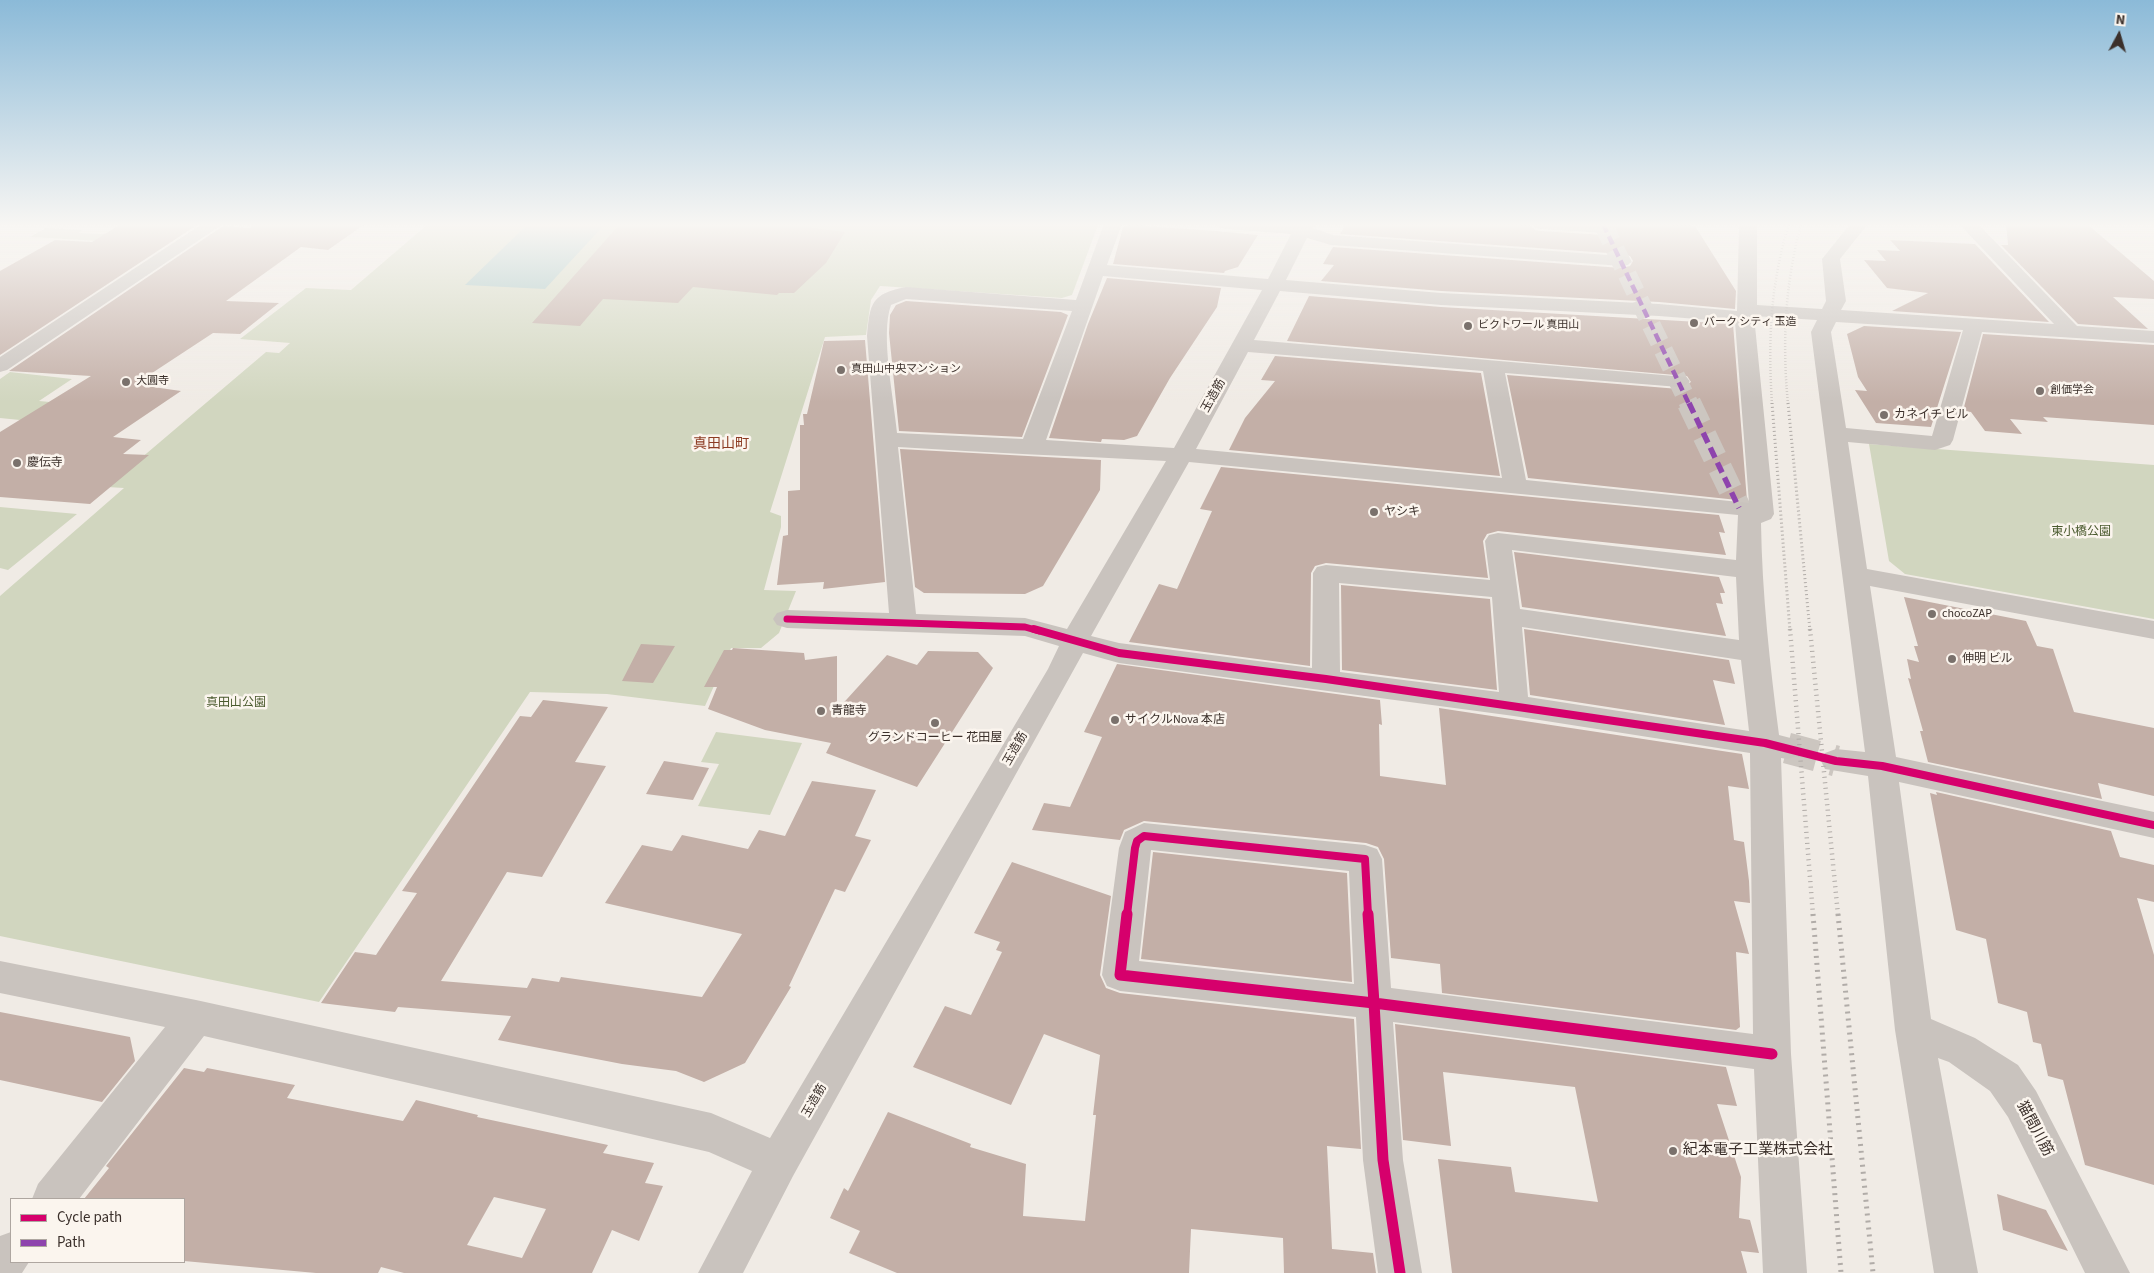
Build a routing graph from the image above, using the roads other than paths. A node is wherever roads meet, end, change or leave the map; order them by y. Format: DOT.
graph roads {
  1 [pos="124,283"];
  2 [pos="1092,283"];
  3 [pos="1245,283"];
  4 [pos="1746,283"];
  5 [pos="1834,283"];
  6 [pos="2025,283"];
  7 [pos="1274,286"];
  8 [pos="1084,306"];
  9 [pos="1745,314"];
  10 [pos="1828,315"];
  11 [pos="1974,326"];
  12 [pos="2072,332"];
  13 [pos="2154,337"];
  14 [pos="1241,345"];
  15 [pos="0,366"];
  16 [pos="1493,366"];
  17 [pos="1679,380"];
  18 [pos="1836,434"];
  19 [pos="886,440"];
  20 [pos="1032,446"];
  21 [pos="1181,454"];
  22 [pos="1515,486"];
  23 [pos="1762,514"];
  24 [pos="1749,570"];
  25 [pos="1856,575"];
  26 [pos="1506,603"];
  27 [pos="787,619"];
  28 [pos="903,623"];
  29 [pos="2154,630"];
  30 [pos="1075,640"];
  31 [pos="1754,652"];
  32 [pos="1326,679"];
  33 [pos="1514,705"];
  34 [pos="1776,745"];
  35 [pos="1836,761"];
  36 [pos="1882,766"];
  37 [pos="2154,824"];
  38 [pos="0,977"];
  39 [pos="1374,1002"];
  40 [pos="196,1017"];
  41 [pos="1914,1030"];
  42 [pos="1772,1054"];
  43 [pos="779,1162"];
  44 [pos="54,1198"];
  45 [pos="10,1254"];
  46 [pos="0,1267"];
  47 [pos="720,1273"];
  48 [pos="1400,1273"];
  49 [pos="1785,1273"];
  50 [pos="1956,1273"];
  51 [pos="2108,1273"];
  1 -- 15 [label="street"];
  2 -- 8 [label="street"];
  3 -- 7 [label="street"];
  4 -- 9 [label="street"];
  5 -- 10 [label="street"];
  6 -- 12 [label="street"];
  7 -- 9 [label="street"];
  7 -- 14 [label="street, 玉造筋"];
  8 -- 19 [label="street"];
  8 -- 20 [label="street"];
  9 -- 10 [label="street"];
  9 -- 23 [label="street"];
  10 -- 11 [label="street"];
  10 -- 18 [label="street"];
  11 -- 12 [label="street"];
  11 -- 18 [label="street"];
  12 -- 13 [label="street"];
  14 -- 16 [label="street"];
  14 -- 21 [label="street, 玉造筋"];
  16 -- 17 [label="street"];
  16 -- 22 [label="street"];
  18 -- 25 [label="street"];
  19 -- 20 [label="street"];
  19 -- 28 [label="street"];
  20 -- 21 [label="street"];
  21 -- 22 [label="street"];
  21 -- 30 [label="street, 玉造筋"];
  22 -- 23 [label="street"];
  23 -- 24 [label="street"];
  24 -- 26 [label="street"];
  24 -- 31 [label="street"];
  25 -- 29 [label="street"];
  25 -- 36 [label="street"];
  26 -- 31 [label="street"];
  26 -- 32 [label="street"];
  26 -- 33 [label="street"];
  27 -- 28 [label="street"];
  28 -- 30 [label="street"];
  30 -- 32 [label="street"];
  30 -- 43 [label="street, 玉造筋"];
  31 -- 34 [label="street"];
  32 -- 33 [label="street"];
  33 -- 34 [label="street"];
  34 -- 42 [label="street"];
  35 -- 36 [label="street"];
  36 -- 37 [label="street"];
  36 -- 41 [label="street"];
  38 -- 40 [label="street"];
  39 -- 39 [label="street"];
  39 -- 42 [label="street"];
  39 -- 48 [label="street"];
  40 -- 43 [label="street"];
  40 -- 44 [label="street"];
  41 -- 50 [label="street"];
  41 -- 51 [label="street, 猫間川筋"];
  42 -- 49 [label="street"];
  43 -- 47 [label="street, 玉造筋"];
  45 -- 46 [label="street"];
}
